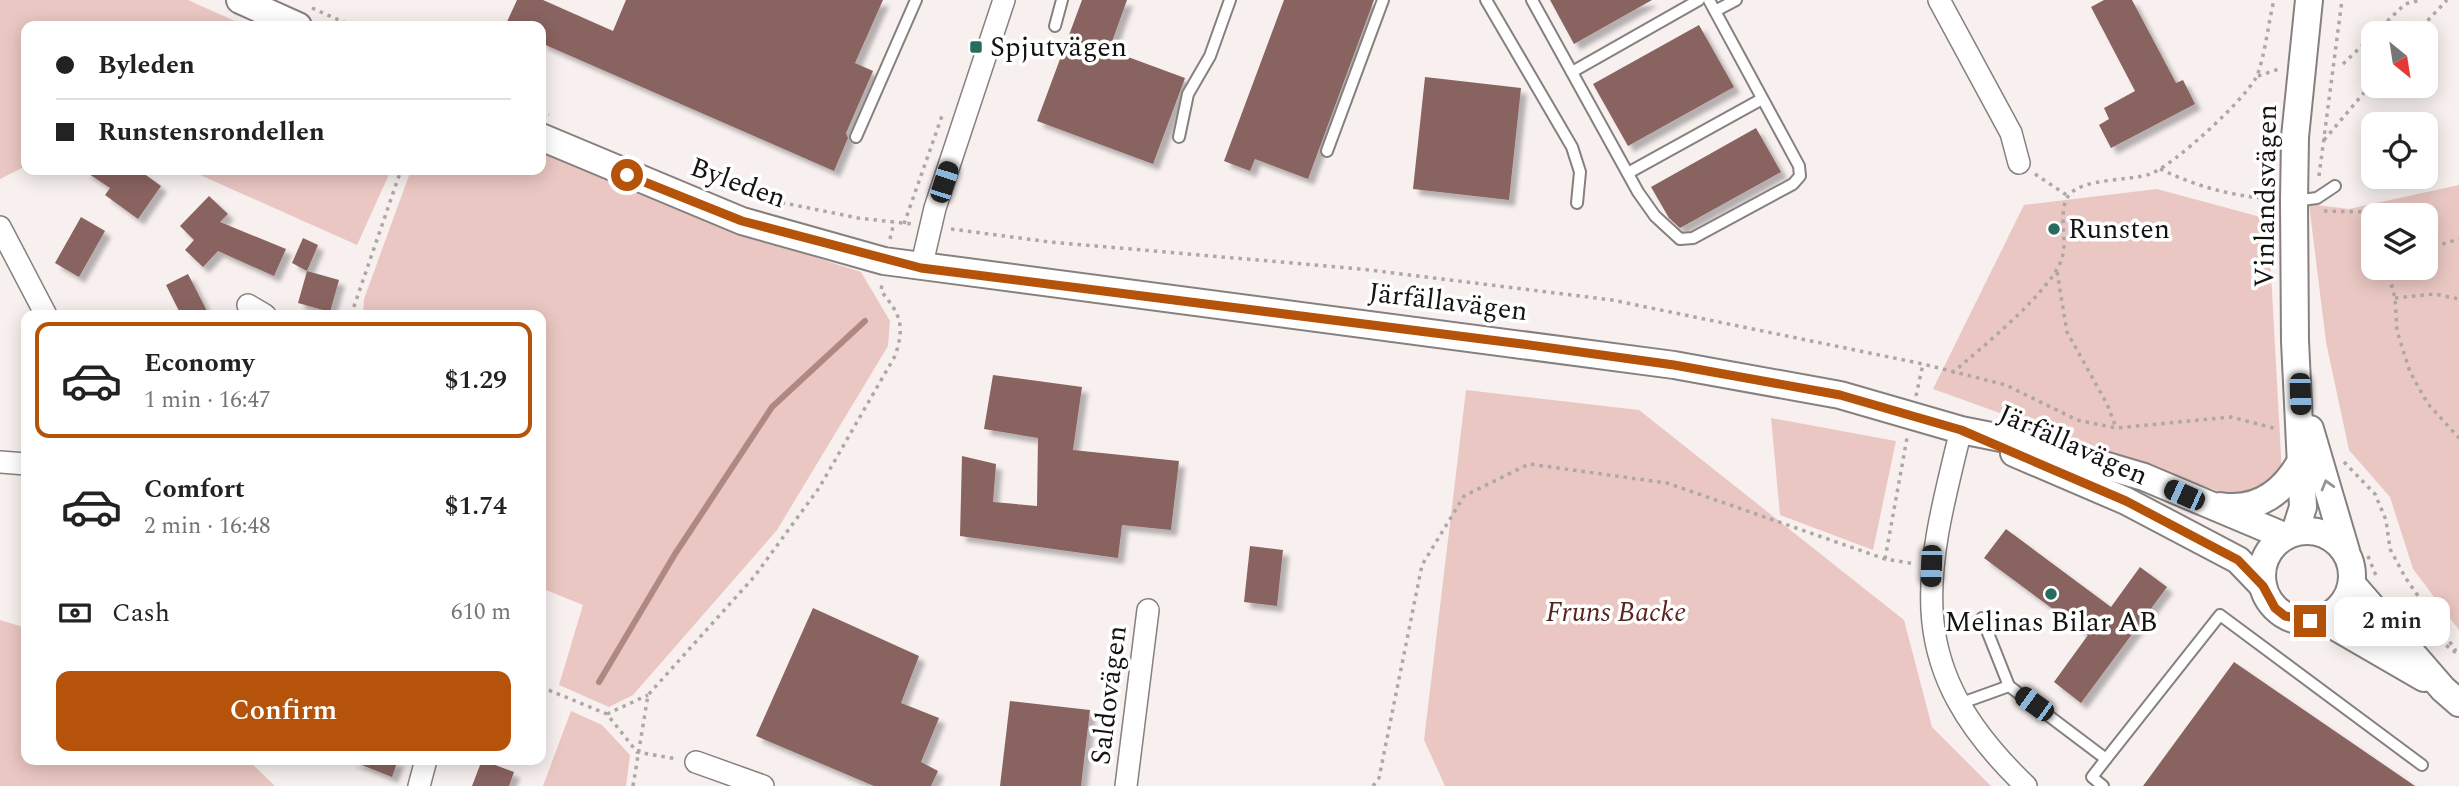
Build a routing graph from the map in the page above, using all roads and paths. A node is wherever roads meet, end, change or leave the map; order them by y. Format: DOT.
graph roads {
  1 [pos="240,0"];
  2 [pos="916,0"];
  3 [pos="1004,0"];
  4 [pos="1062,0"];
  5 [pos="1230,0"];
  6 [pos="1383,0"];
  7 [pos="1486,0"];
  8 [pos="1532,0"];
  9 [pos="1699,0"];
  10 [pos="1709,0"];
  11 [pos="1736,0"];
  12 [pos="1939,0"];
  13 [pos="2274,0"];
  14 [pos="2309,0"];
  15 [pos="2342,0"];
  16 [pos="2421,0"];
  17 [pos="2447,0"];
  18 [pos="1715,12"];
  19 [pos="302,16"];
  20 [pos="327,21"];
  21 [pos="2387,21"];
  22 [pos="2427,21"];
  23 [pos="1055,26"];
  24 [pos="2361,47"];
  25 [pos="2343,64"];
  26 [pos="2290,66"];
  27 [pos="1572,72"];
  28 [pos="2258,76"];
  29 [pos="2361,96"];
  30 [pos="1762,99"];
  31 [pos="547,127"];
  32 [pos="856,137"];
  33 [pos="1179,137"];
  34 [pos="2322,141"];
  35 [pos="1327,151"];
  36 [pos="2018,163"];
  37 [pos="2160,169"];
  38 [pos="1628,173"];
  39 [pos="399,175"];
  40 [pos="2335,186"];
  41 [pos="736,193"];
  42 [pos="2068,196"];
  43 [pos="1577,203"];
  44 [pos="2308,203"];
  45 [pos="2361,211"];
  46 [pos="894,222"];
  47 [pos="0,227"];
  48 [pos="931,227"];
  49 [pos="2459,239"];
  50 [pos="2438,245"];
  51 [pos="884,261"];
  52 [pos="921,268"];
  53 [pos="2057,270"];
  54 [pos="2390,280"];
  55 [pos="2395,298"];
  56 [pos="2459,299"];
  57 [pos="43,310"];
  58 [pos="353,310"];
  59 [pos="1923,364"];
  60 [pos="1952,373"];
  61 [pos="2300,394"];
  62 [pos="1911,417"];
  63 [pos="2116,428"];
  64 [pos="1961,430"];
  65 [pos="2289,434"];
  66 [pos="2459,438"];
  67 [pos="2302,459"];
  68 [pos="2342,459"];
  69 [pos="0,462"];
  70 [pos="21,464"];
  71 [pos="2204,504"];
  72 [pos="2290,534"];
  73 [pos="2355,548"];
  74 [pos="1885,559"];
  75 [pos="1923,565"];
  76 [pos="2380,583"];
  77 [pos="2352,584"];
  78 [pos="2263,586"];
  79 [pos="1148,610"];
  80 [pos="1982,618"];
  81 [pos="2322,619"];
  82 [pos="2411,619"];
  83 [pos="2459,655"];
  84 [pos="2009,685"];
  85 [pos="546,689"];
  86 [pos="648,695"];
  87 [pos="2451,696"];
  88 [pos="1959,704"];
  89 [pos="607,714"];
  90 [pos="637,752"];
  91 [pos="2106,759"];
  92 [pos="696,762"];
  93 [pos="425,765"];
  94 [pos="2422,765"];
  95 [pos="419,786"];
  96 [pos="633,786"];
  97 [pos="763,786"];
  98 [pos="1126,786"];
  99 [pos="1373,786"];
  100 [pos="2026,786"];
  101 [pos="2103,786"];
  1 -- 19 [label="street"];
  2 -- 32 [label="lane"];
  3 -- 48 [label="street"];
  4 -- 23 [label="lane"];
  5 -- 33 [label="lane"];
  6 -- 35 [label="lane"];
  7 -- 43 [label="lane"];
  8 -- 27 [label="lane"];
  9 -- 27 [label="lane"];
  10 -- 18 [label="lane"];
  11 -- 18 [label="lane"];
  12 -- 36 [label="street"];
  13 -- 28 [label="path"];
  14 -- 44 [label="street, Vinlandsvägen"];
  15 -- 34 [label="path"];
  16 -- 21 [label="path"];
  17 -- 22 [label="path"];
  18 -- 30 [label="lane"];
  19 -- 20 [label="path"];
  24 -- 25 [label="path"];
  26 -- 28 [label="path"];
  27 -- 38 [label="lane"];
  28 -- 37 [label="path"];
  29 -- 34 [label="path"];
  30 -- 38 [label="lane"];
  30 -- 38 [label="lane"];
  31 -- 51 [label="street, Byleden"];
  34 -- 44 [label="path"];
  36 -- 42 [label="path"];
  37 -- 42 [label="path"];
  37 -- 44 [label="path"];
  39 -- 58 [label="path"];
  40 -- 44 [label="lane"];
  41 -- 46 [label="path"];
  42 -- 53 [label="path"];
  44 -- 45 [label="path"];
  44 -- 61 [label="street, Vinlandsvägen"];
  46 -- 48 [label="path"];
  46 -- 51 [label="path"];
  47 -- 57 [label="street"];
  48 -- 52 [label="street"];
  48 -- 59 [label="path"];
  49 -- 50 [label="path"];
  51 -- 52 [label="street, Byleden"];
  51 -- 86 [label="path"];
  52 -- 62 [label="street, Järfällavägen"];
  53 -- 60 [label="path"];
  53 -- 63 [label="path"];
  54 -- 55 [label="path"];
  55 -- 56 [label="path"];
  55 -- 66 [label="path"];
  59 -- 60 [label="path"];
  59 -- 62 [label="path"];
  60 -- 63 [label="path"];
  61 -- 67 [label="street, Vinlandsvägen"];
  73 -- 61 [label="street, Vinlandsvägen, one-way"];
  62 -- 64 [label="street, Järfällavägen"];
  62 -- 74 [label="path"];
  63 -- 65 [label="path"];
  64 -- 71 [label="street, Järfällavägen"];
  64 -- 78 [label="street, Järfällavägen"];
  64 -- 88 [label="street"];
  67 -- 71 [label="street"];
  67 -- 72 [label="street, Vinlandsvägen"];
  68 -- 83 [label="path"];
  69 -- 70 [label="street"];
  71 -- 72 [label="street, Järfällavägen"];
  72 -- 73 [label="street"];
  72 -- 78 [label="street"];
  73 -- 76 [label="path"];
  73 -- 77 [label="street"];
  74 -- 75 [label="path"];
  74 -- 99 [label="path"];
  77 -- 81 [label="street"];
  77 -- 87 [label="street"];
  78 -- 81 [label="street"];
  79 -- 98 [label="street, Saldovägen"];
  80 -- 84 [label="lane"];
  81 -- 87 [label="street"];
  82 -- 83 [label="path"];
  84 -- 88 [label="lane"];
  84 -- 91 [label="lane"];
  85 -- 89 [label="path"];
  86 -- 89 [label="path"];
  86 -- 90 [label="path"];
  88 -- 100 [label="street"];
  89 -- 90 [label="path"];
  90 -- 92 [label="path"];
  90 -- 96 [label="path"];
  91 -- 94 [label="lane"];
  91 -- 101 [label="lane"];
  92 -- 97 [label="street"];
  93 -- 95 [label="street"];
}
